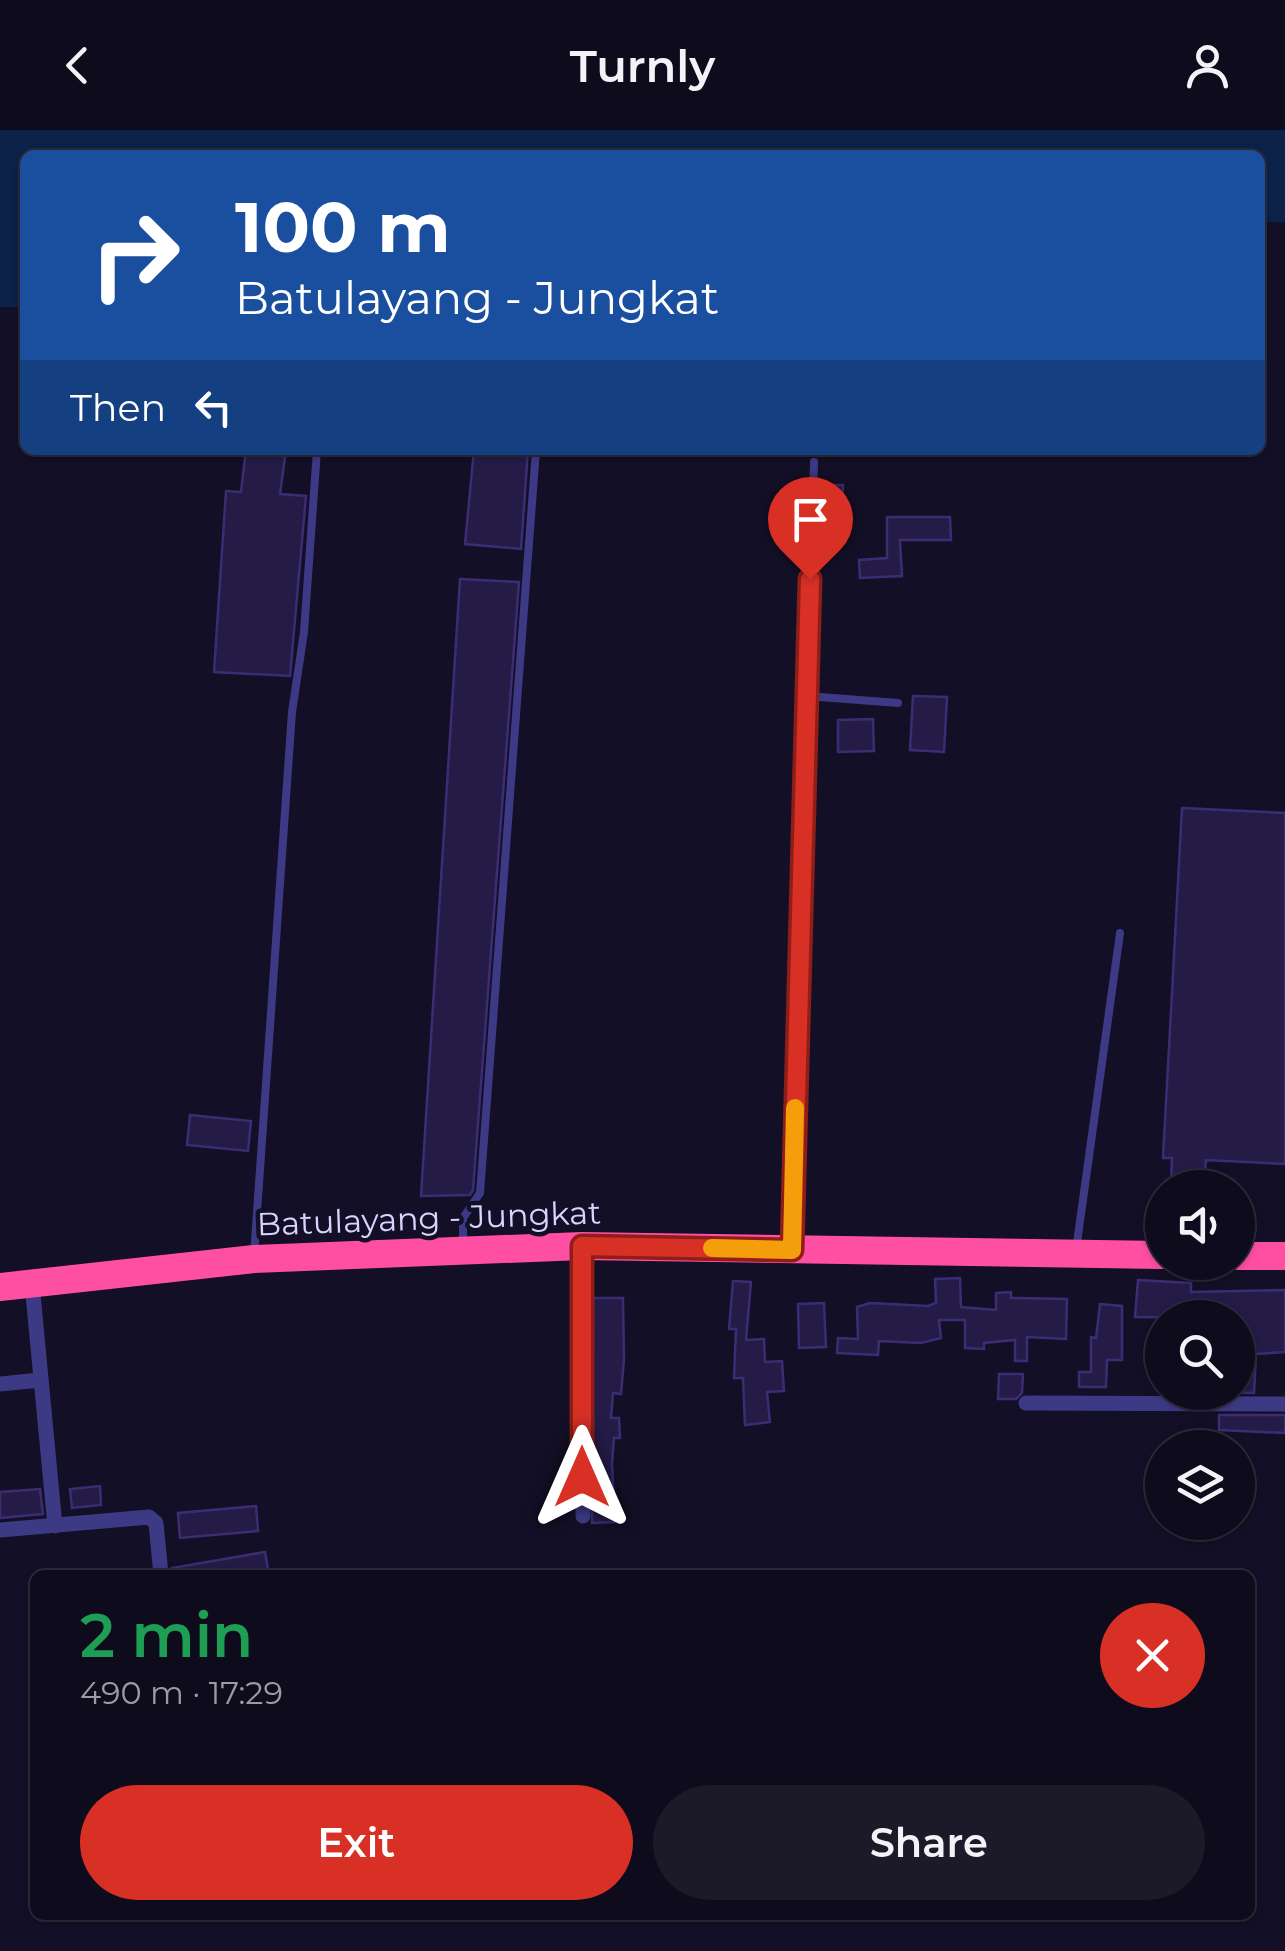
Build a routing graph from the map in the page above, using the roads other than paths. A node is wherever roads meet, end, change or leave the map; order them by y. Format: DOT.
graph roads {
  1 [pos="317,455"];
  2 [pos="536,455"];
  3 [pos="814,462"];
  4 [pos="807,696"];
  5 [pos="898,703"];
  6 [pos="1120,933"];
  7 [pos="582,1246"];
  8 [pos="464,1249"];
  9 [pos="792,1250"];
  10 [pos="1075,1254"];
  11 [pos="1145,1255"];
  12 [pos="1255,1256"];
  13 [pos="1285,1256"];
  14 [pos="254,1260"];
  15 [pos="32,1284"];
  16 [pos="0,1287"];
  17 [pos="40,1380"];
  18 [pos="0,1384"];
  19 [pos="1026,1402"];
  20 [pos="1285,1404"];
  21 [pos="583,1516"];
  22 [pos="55,1526"];
  23 [pos="0,1530"];
  24 [pos="160,1570"];
  1 -- 14 [label="lane"];
  2 -- 8 [label="lane"];
  3 -- 4 [label="lane"];
  4 -- 5 [label="lane"];
  4 -- 9 [label="lane"];
  6 -- 10 [label="lane"];
  7 -- 8 [label="highway, Batulayang - Jungkat"];
  7 -- 9 [label="highway, Batulayang - Jungkat"];
  7 -- 21 [label="street"];
  8 -- 14 [label="highway, Batulayang - Jungkat"];
  9 -- 10 [label="highway, Batulayang - Jungkat"];
  10 -- 11 [label="highway, Batulayang - Jungkat"];
  12 -- 13 [label="highway"];
  14 -- 15 [label="highway, Batulayang - Jungkat"];
  15 -- 16 [label="highway, Batulayang - Jungkat"];
  15 -- 17 [label="street"];
  17 -- 18 [label="street"];
  17 -- 22 [label="street"];
  19 -- 20 [label="street"];
  22 -- 23 [label="street"];
  22 -- 24 [label="street"];
}
